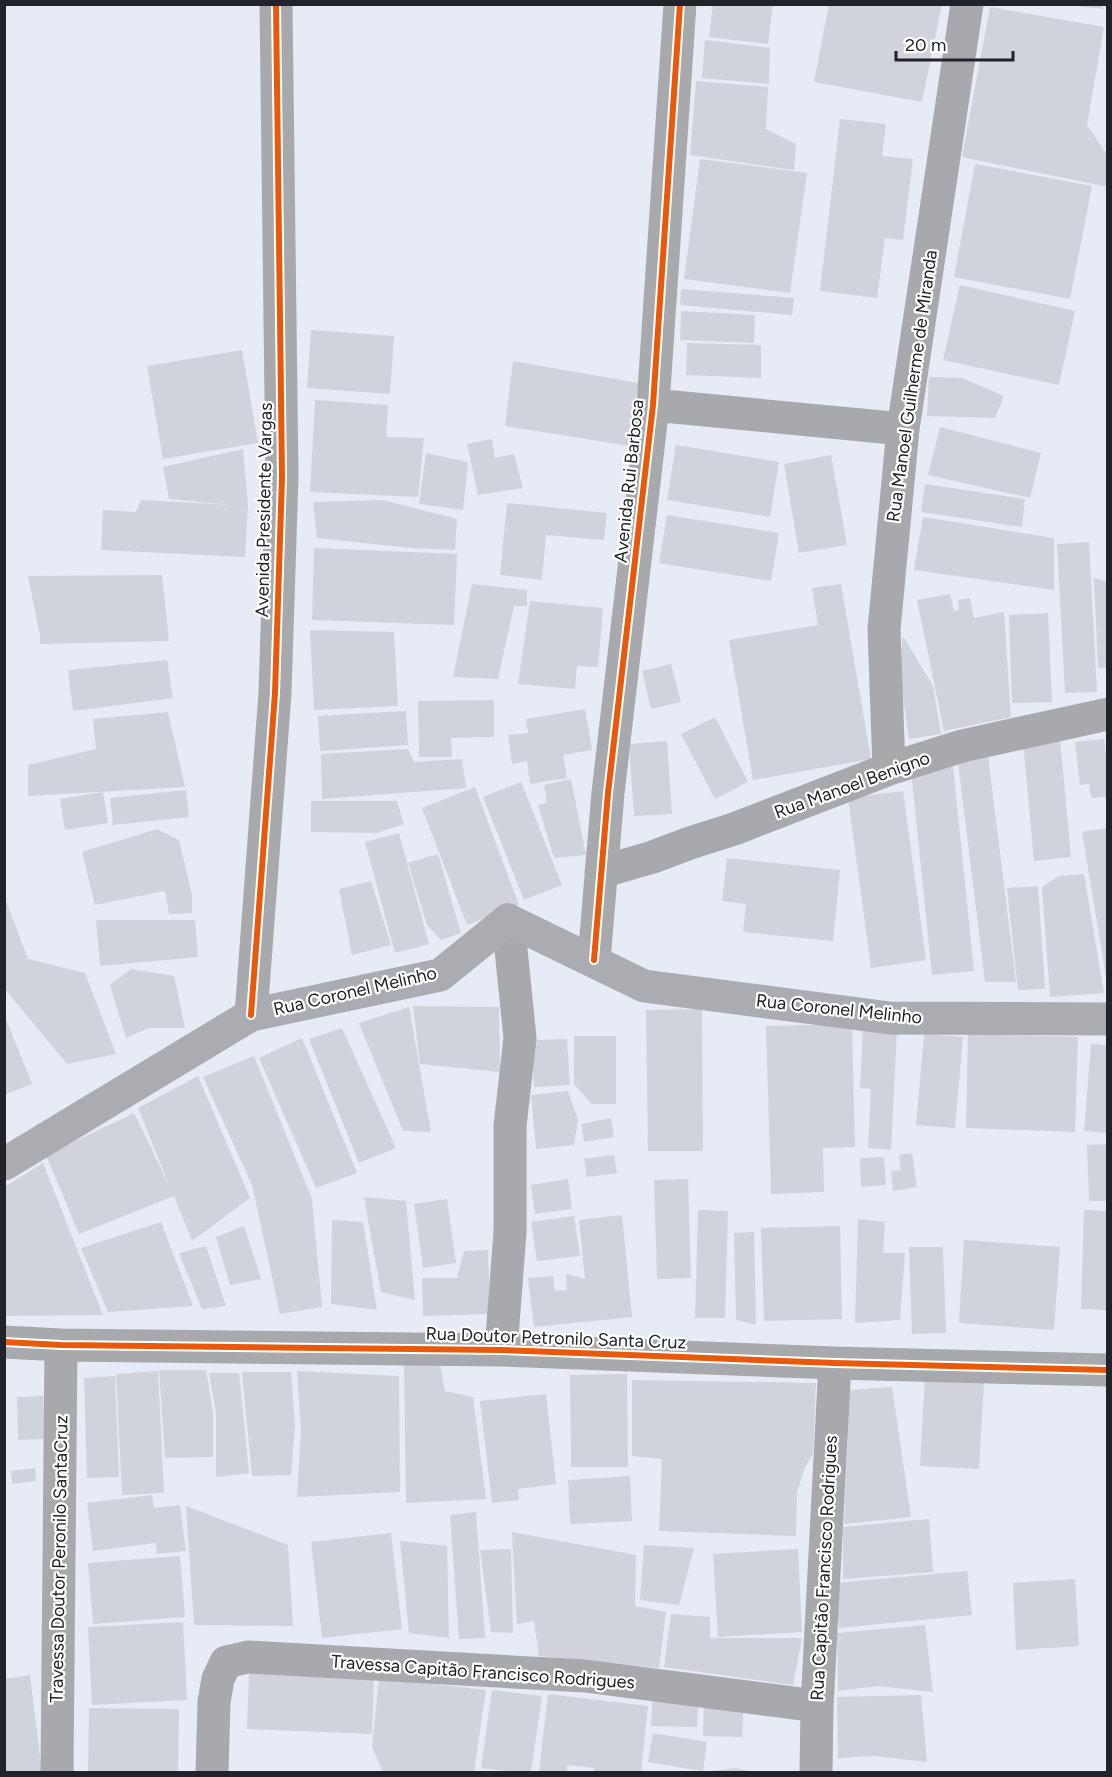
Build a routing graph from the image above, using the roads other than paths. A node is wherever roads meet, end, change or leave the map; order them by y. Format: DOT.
graph roads {
  1 [pos="276,4"];
  2 [pos="680,4"];
  3 [pos="967,4"];
  4 [pos="653,405"];
  5 [pos="903,429"];
  6 [pos="1107,714"];
  7 [pos="889,769"];
  8 [pos="601,872"];
  9 [pos="508,920"];
  10 [pos="594,960"];
  11 [pos="251,1015"];
  12 [pos="1107,1019"];
  13 [pos="4,1164"];
  14 [pos="4,1342"];
  15 [pos="61,1346"];
  16 [pos="501,1350"];
  17 [pos="835,1363"];
  18 [pos="1107,1370"];
  19 [pos="817,1706"];
  20 [pos="57,1773"];
  21 [pos="212,1773"];
  22 [pos="816,1773"];
  1 -- 11 [label="street, Avenida Presidente Vargas"];
  2 -- 4 [label="street, Avenida Rui Barbosa"];
  3 -- 5 [label="street, Rua Manoel Guilherme de Miranda"];
  4 -- 5 [label="street"];
  4 -- 8 [label="street, Avenida Rui Barbosa"];
  5 -- 7 [label="street, Rua Manoel Guilherme de Miranda"];
  6 -- 7 [label="street, Rua Manoel Benigno"];
  7 -- 8 [label="street, Rua Manoel Benigno"];
  8 -- 10 [label="street, Avenida Rui Barbosa"];
  9 -- 10 [label="main road, Rua Coronel Melinho"];
  9 -- 11 [label="main road, Rua Coronel Melinho"];
  9 -- 16 [label="street"];
  10 -- 12 [label="main road, Rua Coronel Melinho"];
  11 -- 13 [label="main road, Rua Coronel Melinho"];
  14 -- 15 [label="street, Rua Doutor Petronilo Santa Cruz"];
  15 -- 16 [label="street, Rua Doutor Petronilo Santa Cruz"];
  15 -- 20 [label="street, Travessa Doutor Peronilo SantaCruz"];
  16 -- 17 [label="street, Rua Doutor Petronilo Santa Cruz"];
  17 -- 18 [label="street, Rua Doutor Petronilo Santa Cruz"];
  17 -- 19 [label="street, Rua Capitão Francisco Rodrigues"];
  19 -- 21 [label="street, Travessa Capitão Francisco Rodrigues"];
  19 -- 22 [label="street, Rua Capitão Francisco Rodrigues"];
}
